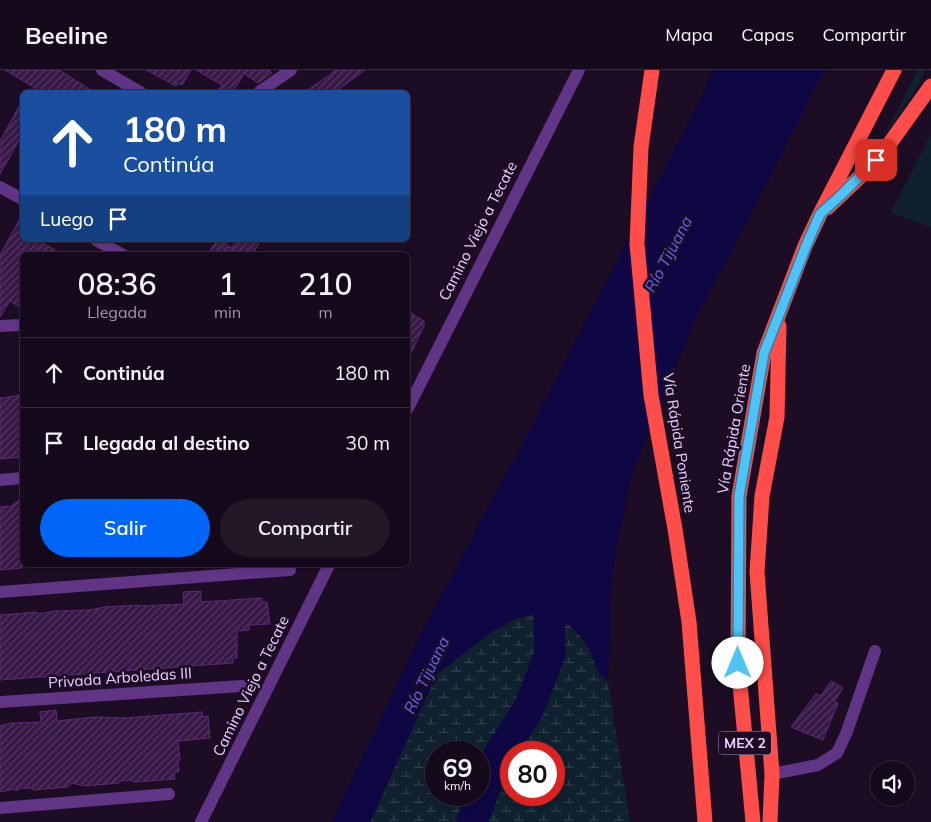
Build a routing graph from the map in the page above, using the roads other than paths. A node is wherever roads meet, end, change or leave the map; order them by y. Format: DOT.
graph roads {
  1 [pos="102,70"];
  2 [pos="291,70"];
  3 [pos="579,70"];
  4 [pos="652,70"];
  5 [pos="894,70"];
  6 [pos="931,86"];
  7 [pos="137,90"];
  8 [pos="262,90"];
  9 [pos="0,187"];
  10 [pos="20,198"];
  11 [pos="820,214"];
  12 [pos="100,242"];
  13 [pos="118,252"];
  14 [pos="779,315"];
  15 [pos="20,325"];
  16 [pos="0,326"];
  17 [pos="413,385"];
  18 [pos="410,399"];
  19 [pos="20,478"];
  20 [pos="0,480"];
  21 [pos="328,567"];
  22 [pos="290,570"];
  23 [pos="0,592"];
  24 [pos="874,651"];
  25 [pos="242,686"];
  26 [pos="0,702"];
  27 [pos="772,774"];
  28 [pos="169,794"];
  29 [pos="0,808"];
  30 [pos="201,822"];
  31 [pos="705,822"];
  32 [pos="753,822"];
  33 [pos="770,822"];
  1 -- 7 [label="street"];
  2 -- 8 [label="street"];
  3 -- 17 [label="street, Camino Viejo a Tecate"];
  4 -- 31 [label="highway, Vía Rápida Poniente / MEX 2"];
  5 -- 11 [label="highway, Vía Rápida Oriente / MEX 2"];
  6 -- 11 [label="highway"];
  9 -- 10 [label="street"];
  11 -- 14 [label="highway, Vía Rápida Oriente / MEX 2"];
  12 -- 13 [label="street"];
  14 -- 27 [label="highway"];
  14 -- 32 [label="highway, Vía Rápida Oriente / MEX 2"];
  15 -- 16 [label="street"];
  17 -- 18 [label="street, Camino Viejo a Tecate"];
  19 -- 20 [label="street"];
  21 -- 30 [label="street, Camino Viejo a Tecate"];
  22 -- 23 [label="street"];
  24 -- 27 [label="street"];
  25 -- 26 [label="street, Privada Arboledas III"];
  27 -- 33 [label="highway"];
  28 -- 29 [label="street"];
}
